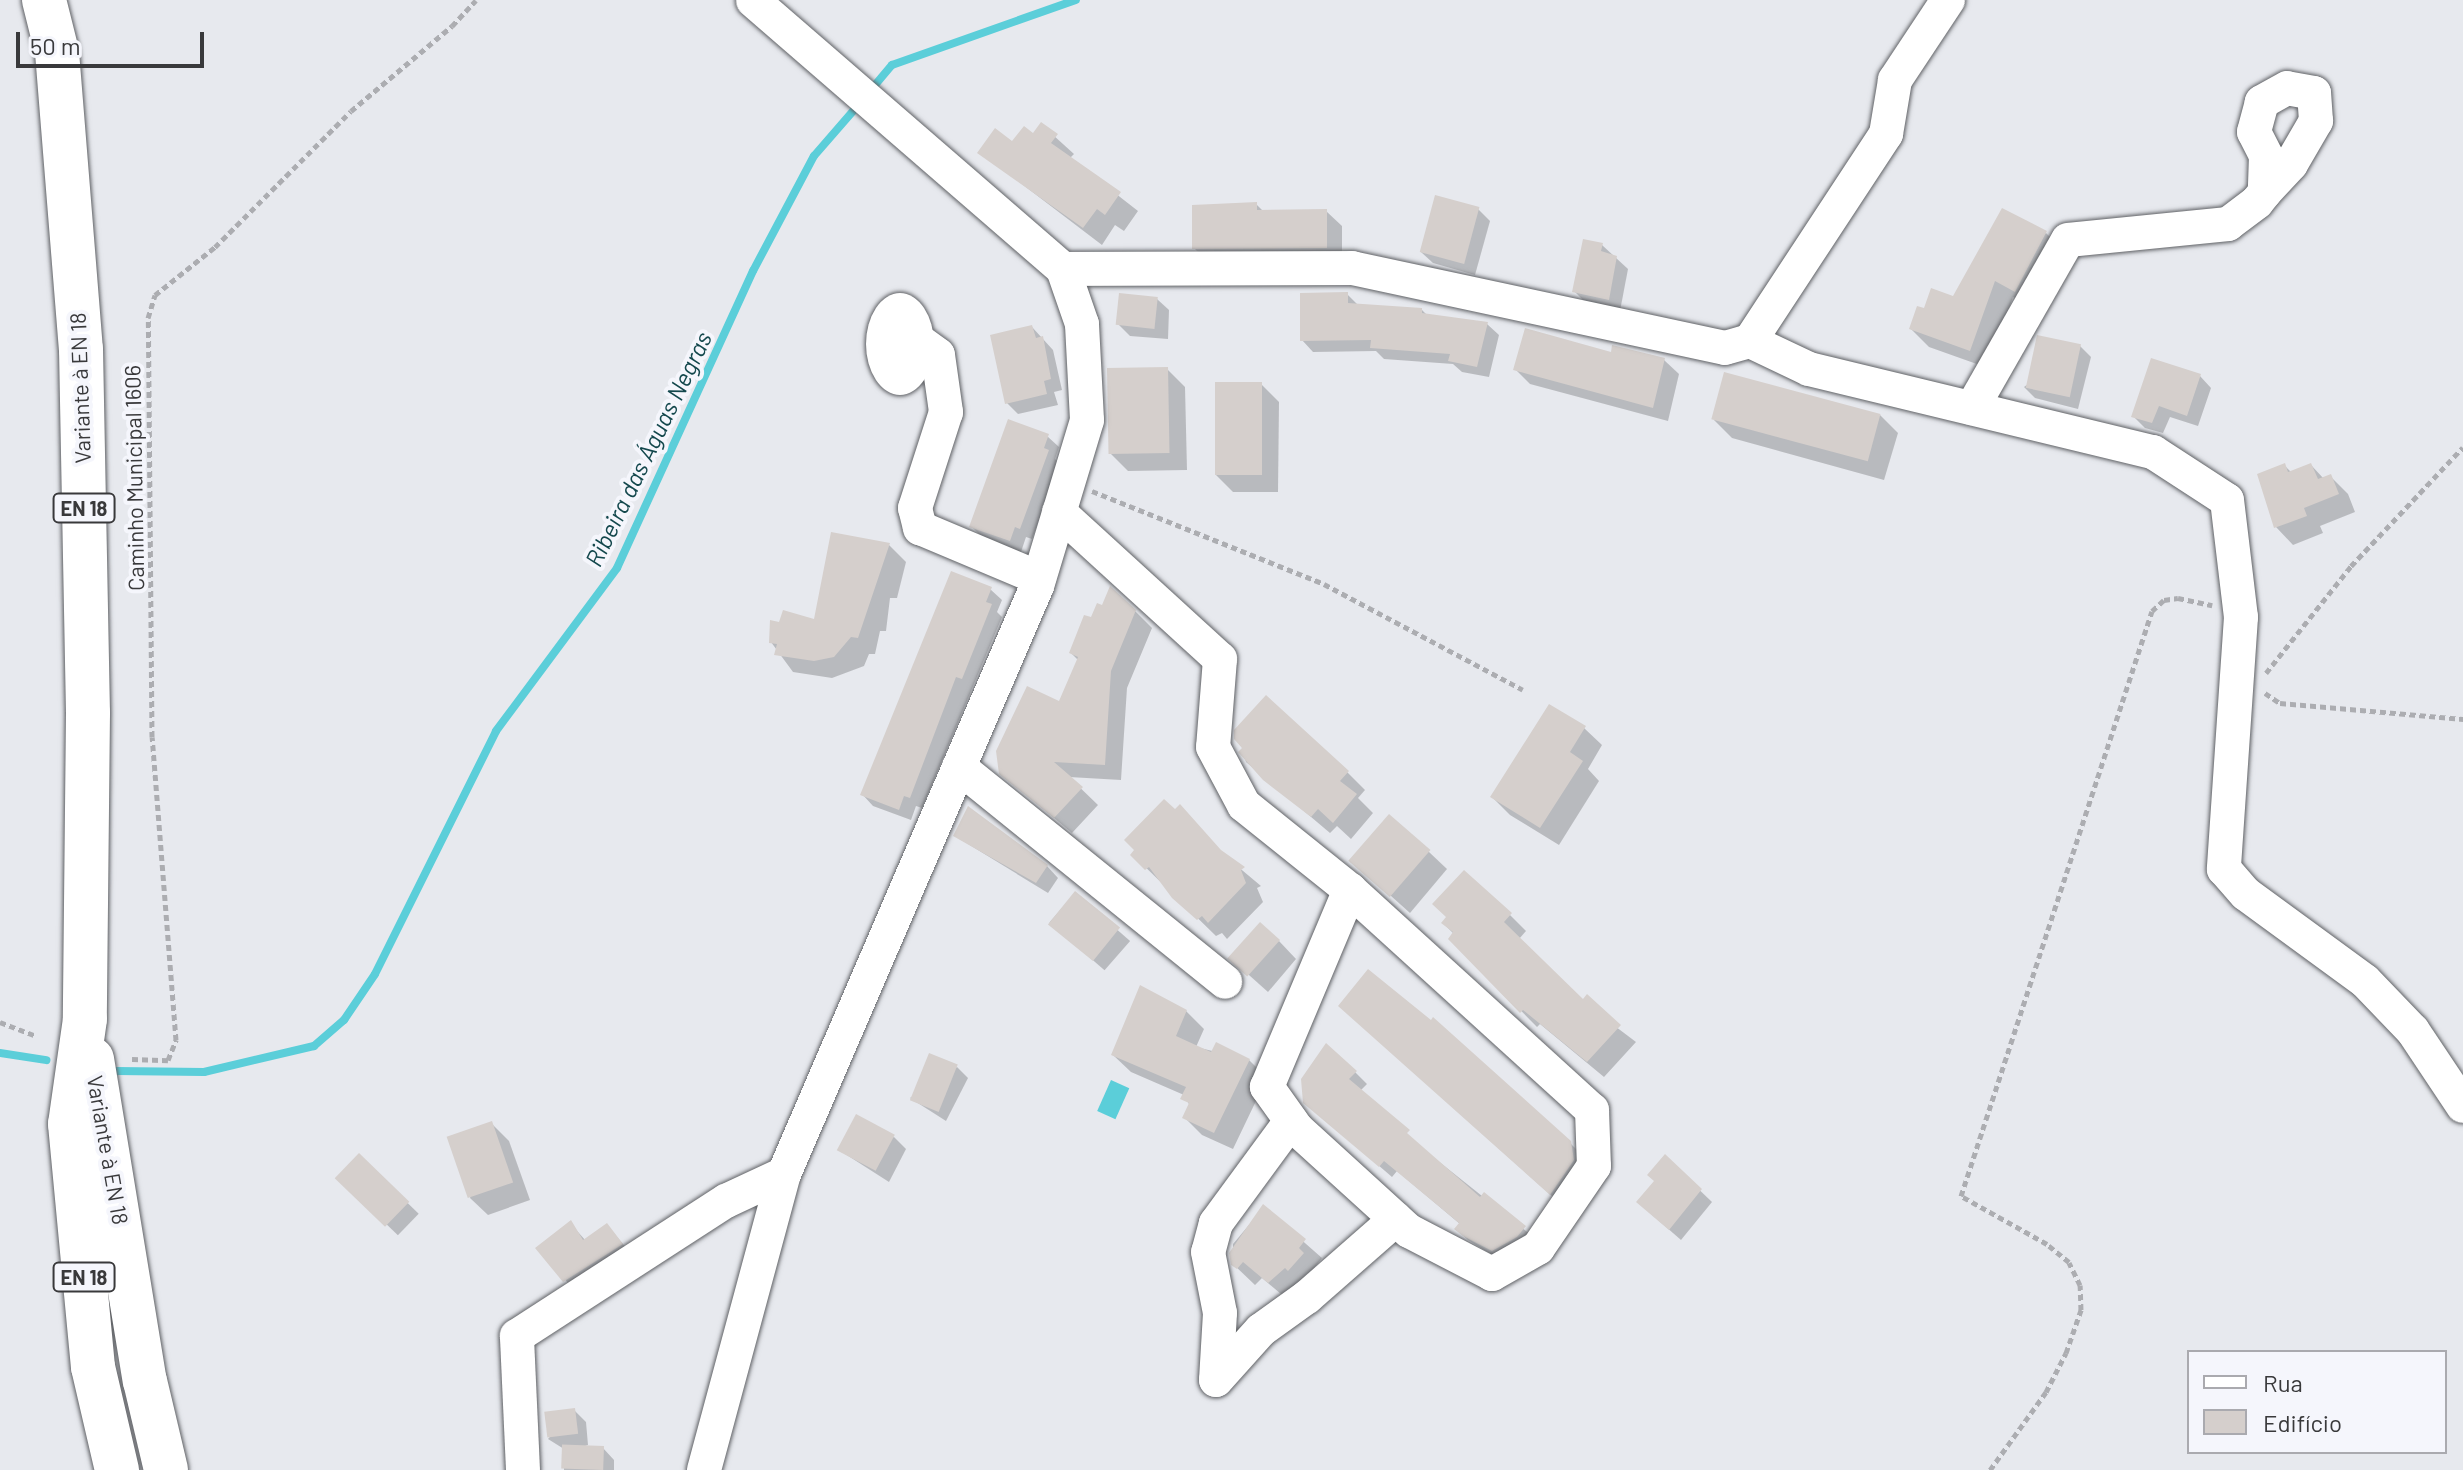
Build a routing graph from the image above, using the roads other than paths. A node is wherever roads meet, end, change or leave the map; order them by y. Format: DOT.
graph roads {
  1 [pos="44,0"];
  2 [pos="753,0"];
  3 [pos="1948,0"];
  4 [pos="2265,192"];
  5 [pos="1063,269"];
  6 [pos="912,336"];
  7 [pos="1750,341"];
  8 [pos="1972,408"];
  9 [pos="1063,501"];
  10 [pos="1039,578"];
  11 [pos="959,767"];
  12 [pos="1350,890"];
  13 [pos="1225,982"];
  14 [pos="85,1019"];
  15 [pos="2463,1106"];
  16 [pos="1291,1121"];
  17 [pos="784,1174"];
  18 [pos="1396,1219"];
  19 [pos="117,1470"];
  20 [pos="166,1470"];
  21 [pos="523,1470"];
  22 [pos="704,1470"];
  1 -- 14 [label="main road, Variante à EN 18 / EN 18"];
  2 -- 5 [label="street"];
  3 -- 7 [label="street"];
  4 -- 8 [label="street"];
  5 -- 7 [label="street"];
  5 -- 9 [label="street"];
  6 -- 10 [label="street"];
  7 -- 8 [label="street"];
  8 -- 15 [label="street"];
  9 -- 10 [label="street"];
  9 -- 12 [label="street"];
  10 -- 11 [label="street"];
  11 -- 13 [label="street"];
  11 -- 17 [label="street"];
  12 -- 16 [label="street"];
  12 -- 18 [label="street"];
  14 -- 19 [label="main road, Variante à EN 18 / EN 18"];
  14 -- 20 [label="main road, Variante à EN 18 / EN 18"];
  16 -- 18 [label="street"];
  16 -- 18 [label="street"];
  17 -- 21 [label="street"];
  17 -- 22 [label="street"];
}
